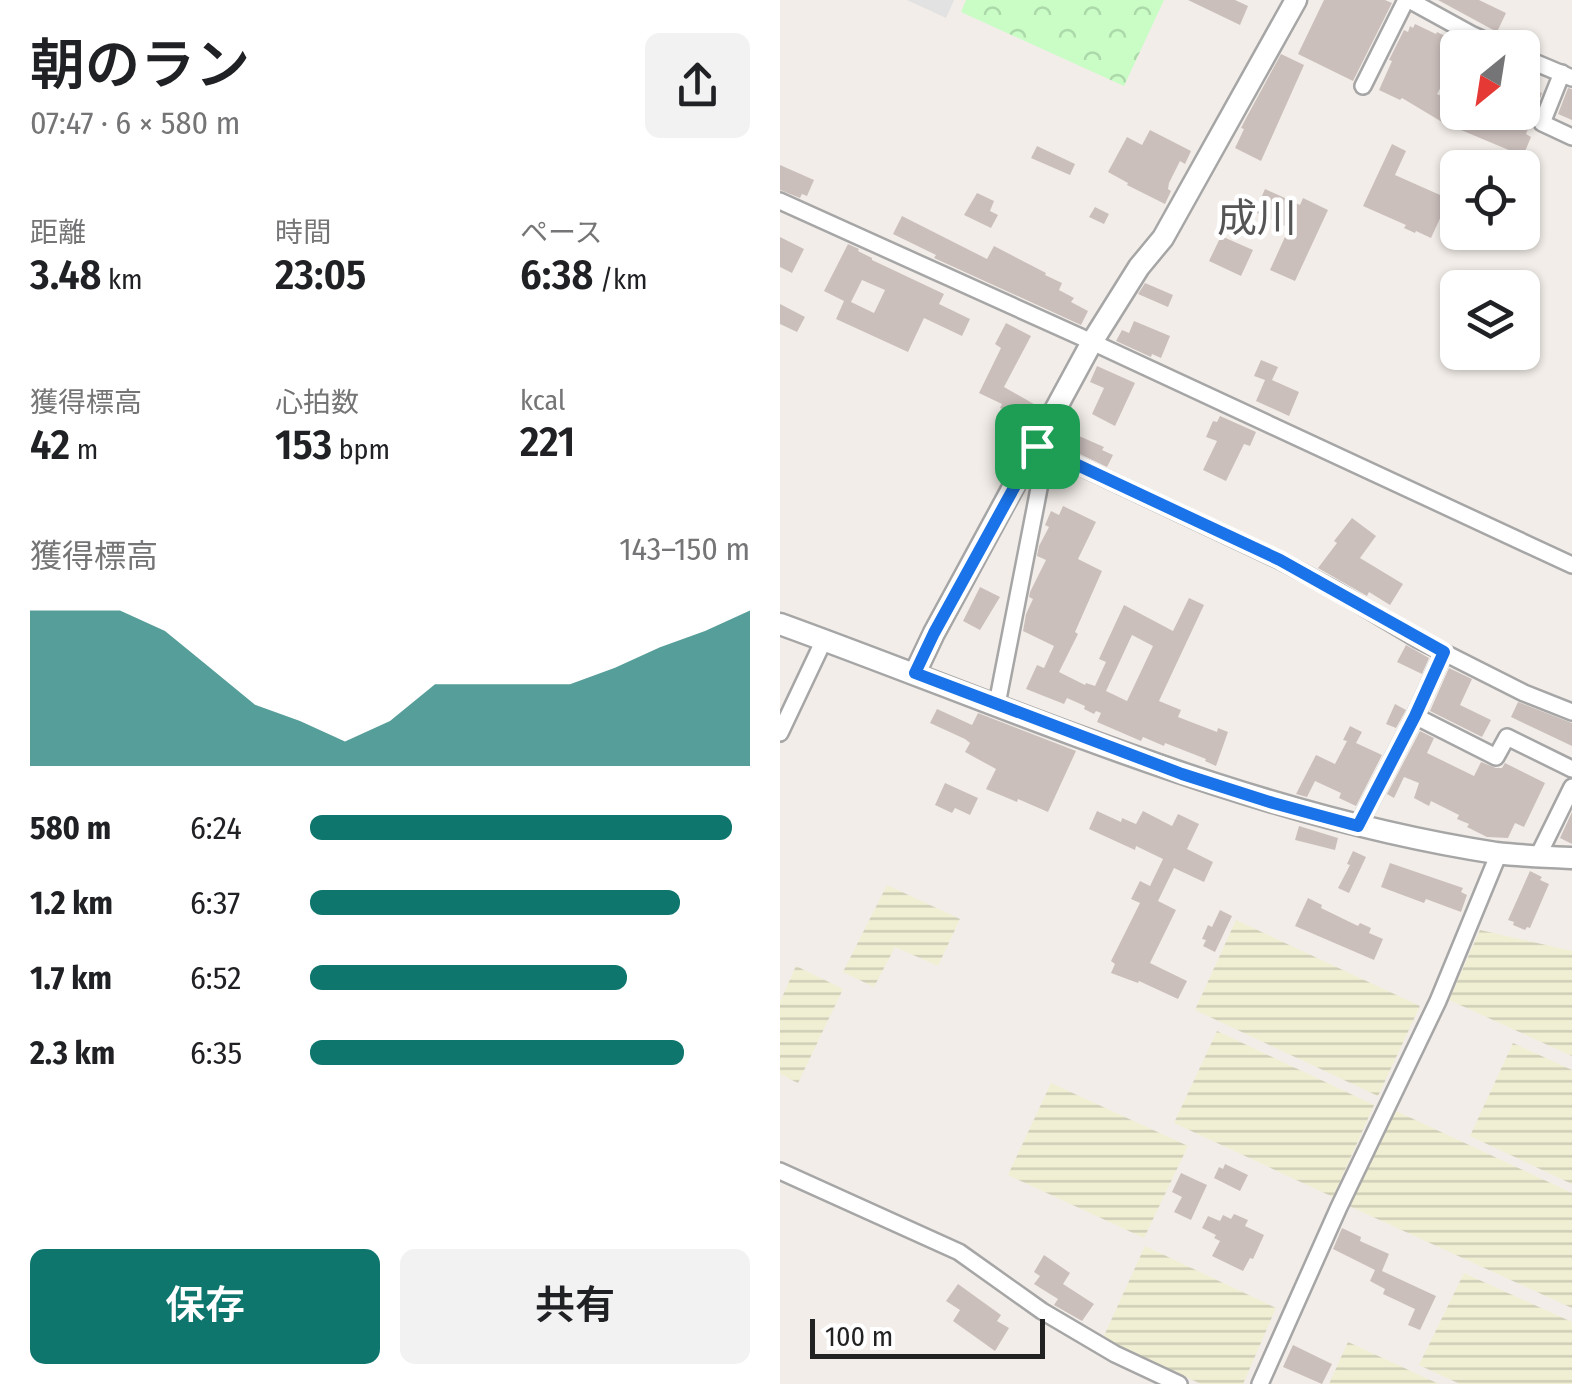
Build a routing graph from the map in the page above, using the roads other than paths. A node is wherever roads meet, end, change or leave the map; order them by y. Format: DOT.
graph roads {
  1 [pos="1295,0"];
  2 [pos="1407,0"];
  3 [pos="1464,30"];
  4 [pos="1540,64"];
  5 [pos="1567,76"];
  6 [pos="1363,86"];
  7 [pos="1572,137"];
  8 [pos="780,201"];
  9 [pos="1092,342"];
  10 [pos="1036,449"];
  11 [pos="1572,565"];
  12 [pos="780,624"];
  13 [pos="824,640"];
  14 [pos="1444,652"];
  15 [pos="915,673"];
  16 [pos="997,704"];
  17 [pos="1572,712"];
  18 [pos="1415,716"];
  19 [pos="780,733"];
  20 [pos="1572,769"];
  21 [pos="1572,787"];
  22 [pos="1358,826"];
  23 [pos="1500,853"];
  24 [pos="1538,856"];
  25 [pos="1572,858"];
  26 [pos="780,1171"];
  27 [pos="1179,1384"];
  28 [pos="1260,1384"];
  1 -- 9 [label="street"];
  2 -- 3 [label="street"];
  2 -- 6 [label="street"];
  4 -- 5 [label="street"];
  5 -- 7 [label="street"];
  8 -- 9 [label="street"];
  9 -- 10 [label="street"];
  9 -- 11 [label="street"];
  10 -- 14 [label="street"];
  10 -- 15 [label="street"];
  10 -- 16 [label="street"];
  12 -- 13 [label="street"];
  13 -- 15 [label="street"];
  13 -- 19 [label="street"];
  14 -- 17 [label="street"];
  14 -- 18 [label="street"];
  15 -- 16 [label="street"];
  16 -- 22 [label="street"];
  18 -- 20 [label="street"];
  18 -- 22 [label="street"];
  21 -- 24 [label="street"];
  22 -- 23 [label="street"];
  23 -- 24 [label="street"];
  23 -- 28 [label="street"];
  24 -- 25 [label="street"];
  26 -- 27 [label="street"];
}
